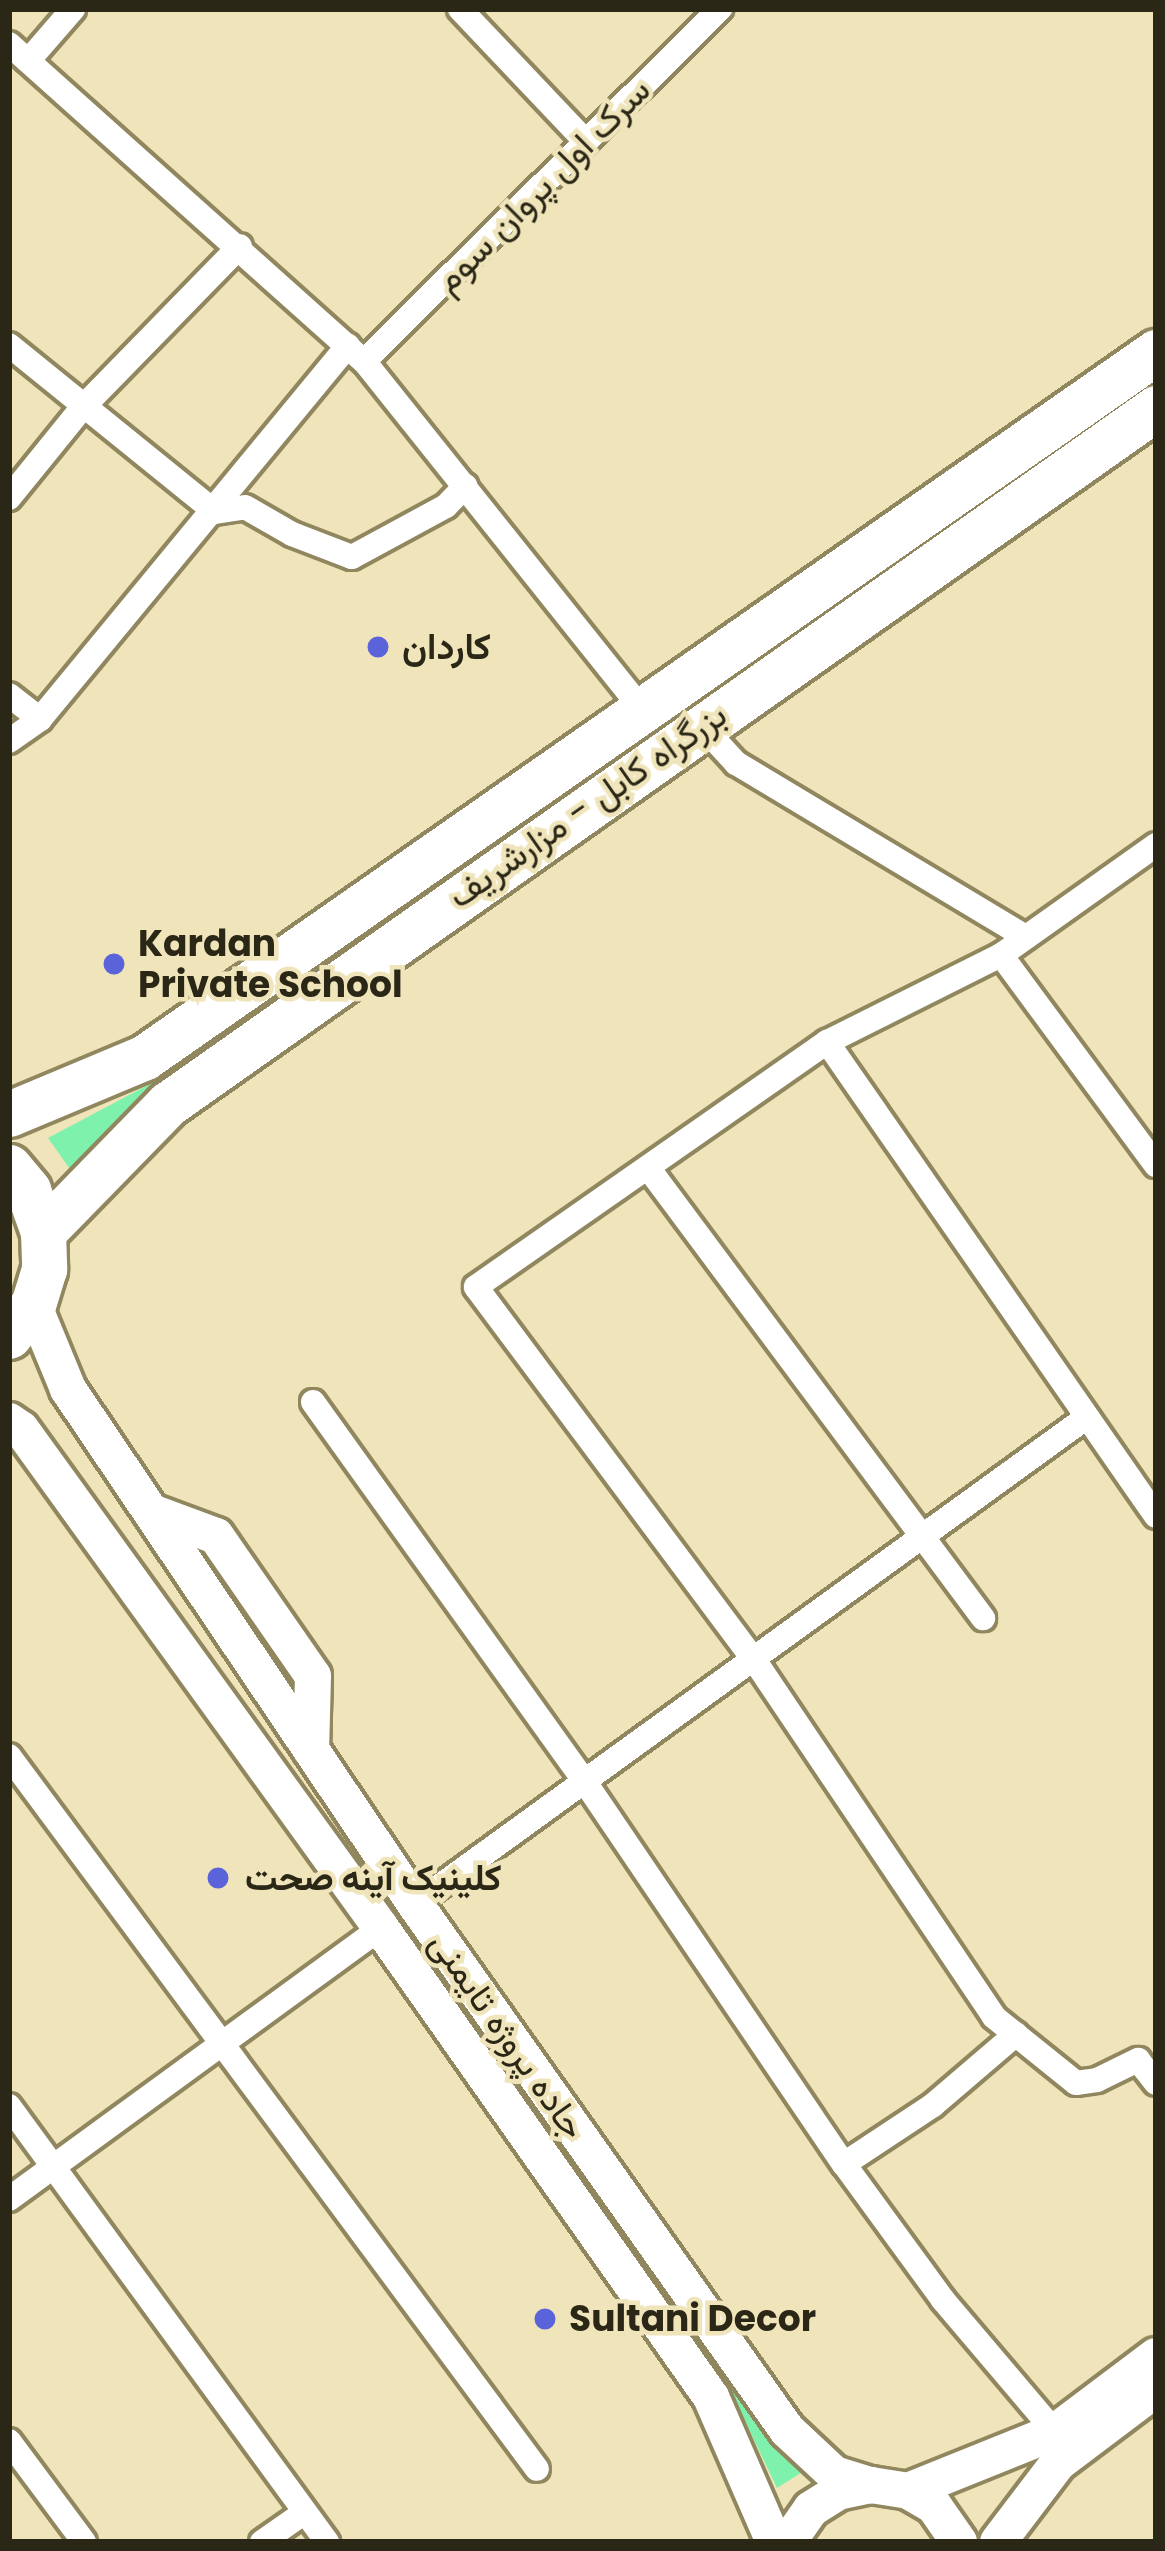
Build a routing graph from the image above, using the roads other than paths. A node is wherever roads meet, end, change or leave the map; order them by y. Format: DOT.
graph roads {
  1 [pos="73,9"];
  2 [pos="460,9"];
  3 [pos="720,9"];
  4 [pos="19,52"];
  5 [pos="586,142"];
  6 [pos="240,246"];
  7 [pos="9,345"];
  8 [pos="1156,352"];
  9 [pos="356,354"];
  10 [pos="82,408"];
  11 [pos="1156,409"];
  12 [pos="465,486"];
  13 [pos="9,499"];
  14 [pos="215,512"];
  15 [pos="9,695"];
  16 [pos="644,712"];
  17 [pos="40,719"];
  18 [pos="701,725"];
  19 [pos="9,741"];
  20 [pos="1156,845"];
  21 [pos="1026,937"];
  22 [pos="1001,955"];
  23 [pos="827,1042"];
  24 [pos="9,1114"];
  25 [pos="1156,1165"];
  26 [pos="9,1167"];
  27 [pos="649,1169"];
  28 [pos="43,1232"];
  29 [pos="21,1320"];
  30 [pos="313,1402"];
  31 [pos="1087,1417"];
  32 [pos="9,1420"];
  33 [pos="1156,1516"];
  34 [pos="923,1535"];
  35 [pos="983,1618"];
  36 [pos="753,1658"];
  37 [pos="9,1756"];
  38 [pos="585,1783"];
  39 [pos="415,1904"];
  40 [pos="380,1928"];
  41 [pos="1016,2034"];
  42 [pos="220,2045"];
  43 [pos="1156,2083"];
  44 [pos="9,2106"];
  45 [pos="844,2164"];
  46 [pos="53,2167"];
  47 [pos="9,2200"];
  48 [pos="1155,2383"];
  49 [pos="1055,2432"];
  50 [pos="9,2441"];
  51 [pos="537,2469"];
  52 [pos="871,2485"];
  53 [pos="908,2492"];
  54 [pos="305,2512"];
  55 [pos="84,2542"];
  56 [pos="262,2542"];
  57 [pos="327,2542"];
  58 [pos="774,2542"];
  59 [pos="788,2542"];
  60 [pos="959,2542"];
  61 [pos="998,2542"];
  1 -- 4 [label="street"];
  2 -- 5 [label="street"];
  3 -- 5 [label="street, سرک اول پروان سوم"];
  4 -- 6 [label="street"];
  5 -- 9 [label="street, سرک اول پروان سوم"];
  6 -- 9 [label="street"];
  6 -- 10 [label="street"];
  7 -- 10 [label="street"];
  8 -- 16 [label="highway, بزرگراه کابل - مزارشریف"];
  9 -- 12 [label="street"];
  9 -- 14 [label="street, سرک اول پروان سوم"];
  10 -- 13 [label="street"];
  10 -- 14 [label="street"];
  11 -- 18 [label="highway, بزرگراه کابل - مزارشریف"];
  12 -- 14 [label="street"];
  12 -- 16 [label="street"];
  14 -- 17 [label="street, سرک اول پروان سوم"];
  15 -- 17 [label="street"];
  16 -- 24 [label="highway, بزرگراه کابل - مزارشریف"];
  17 -- 19 [label="street, سرک اول پروان سوم"];
  18 -- 21 [label="street"];
  18 -- 28 [label="highway, بزرگراه کابل - مزارشریف"];
  20 -- 21 [label="street"];
  21 -- 22 [label="street"];
  22 -- 23 [label="street"];
  22 -- 25 [label="street"];
  23 -- 27 [label="street"];
  23 -- 31 [label="street"];
  26 -- 28 [label="highway"];
  27 -- 34 [label="street"];
  27 -- 36 [label="street"];
  28 -- 29 [label="highway"];
  29 -- 39 [label="main road, جاده پروژه تایمنی"];
  30 -- 38 [label="street"];
  31 -- 33 [label="street"];
  31 -- 34 [label="street"];
  32 -- 40 [label="main road, جاده پروژه تایمنی"];
  34 -- 35 [label="street"];
  34 -- 36 [label="street"];
  36 -- 38 [label="street"];
  36 -- 41 [label="street"];
  37 -- 42 [label="street"];
  38 -- 39 [label="street"];
  38 -- 45 [label="street"];
  39 -- 52 [label="main road, جاده پروژه تایمنی"];
  40 -- 42 [label="street"];
  40 -- 58 [label="main road, جاده پروژه تایمنی"];
  41 -- 43 [label="street"];
  41 -- 45 [label="street"];
  42 -- 46 [label="street"];
  42 -- 51 [label="street"];
  44 -- 46 [label="street"];
  45 -- 49 [label="street"];
  46 -- 47 [label="street"];
  46 -- 54 [label="street"];
  48 -- 49 [label="main road"];
  48 -- 61 [label="main road"];
  49 -- 53 [label="main road"];
  50 -- 55 [label="street"];
  52 -- 53 [label="main road, جاده پروژه تایمنی"];
  52 -- 59 [label="main road"];
  53 -- 60 [label="main road"];
  54 -- 56 [label="street"];
  54 -- 57 [label="street"];
}
